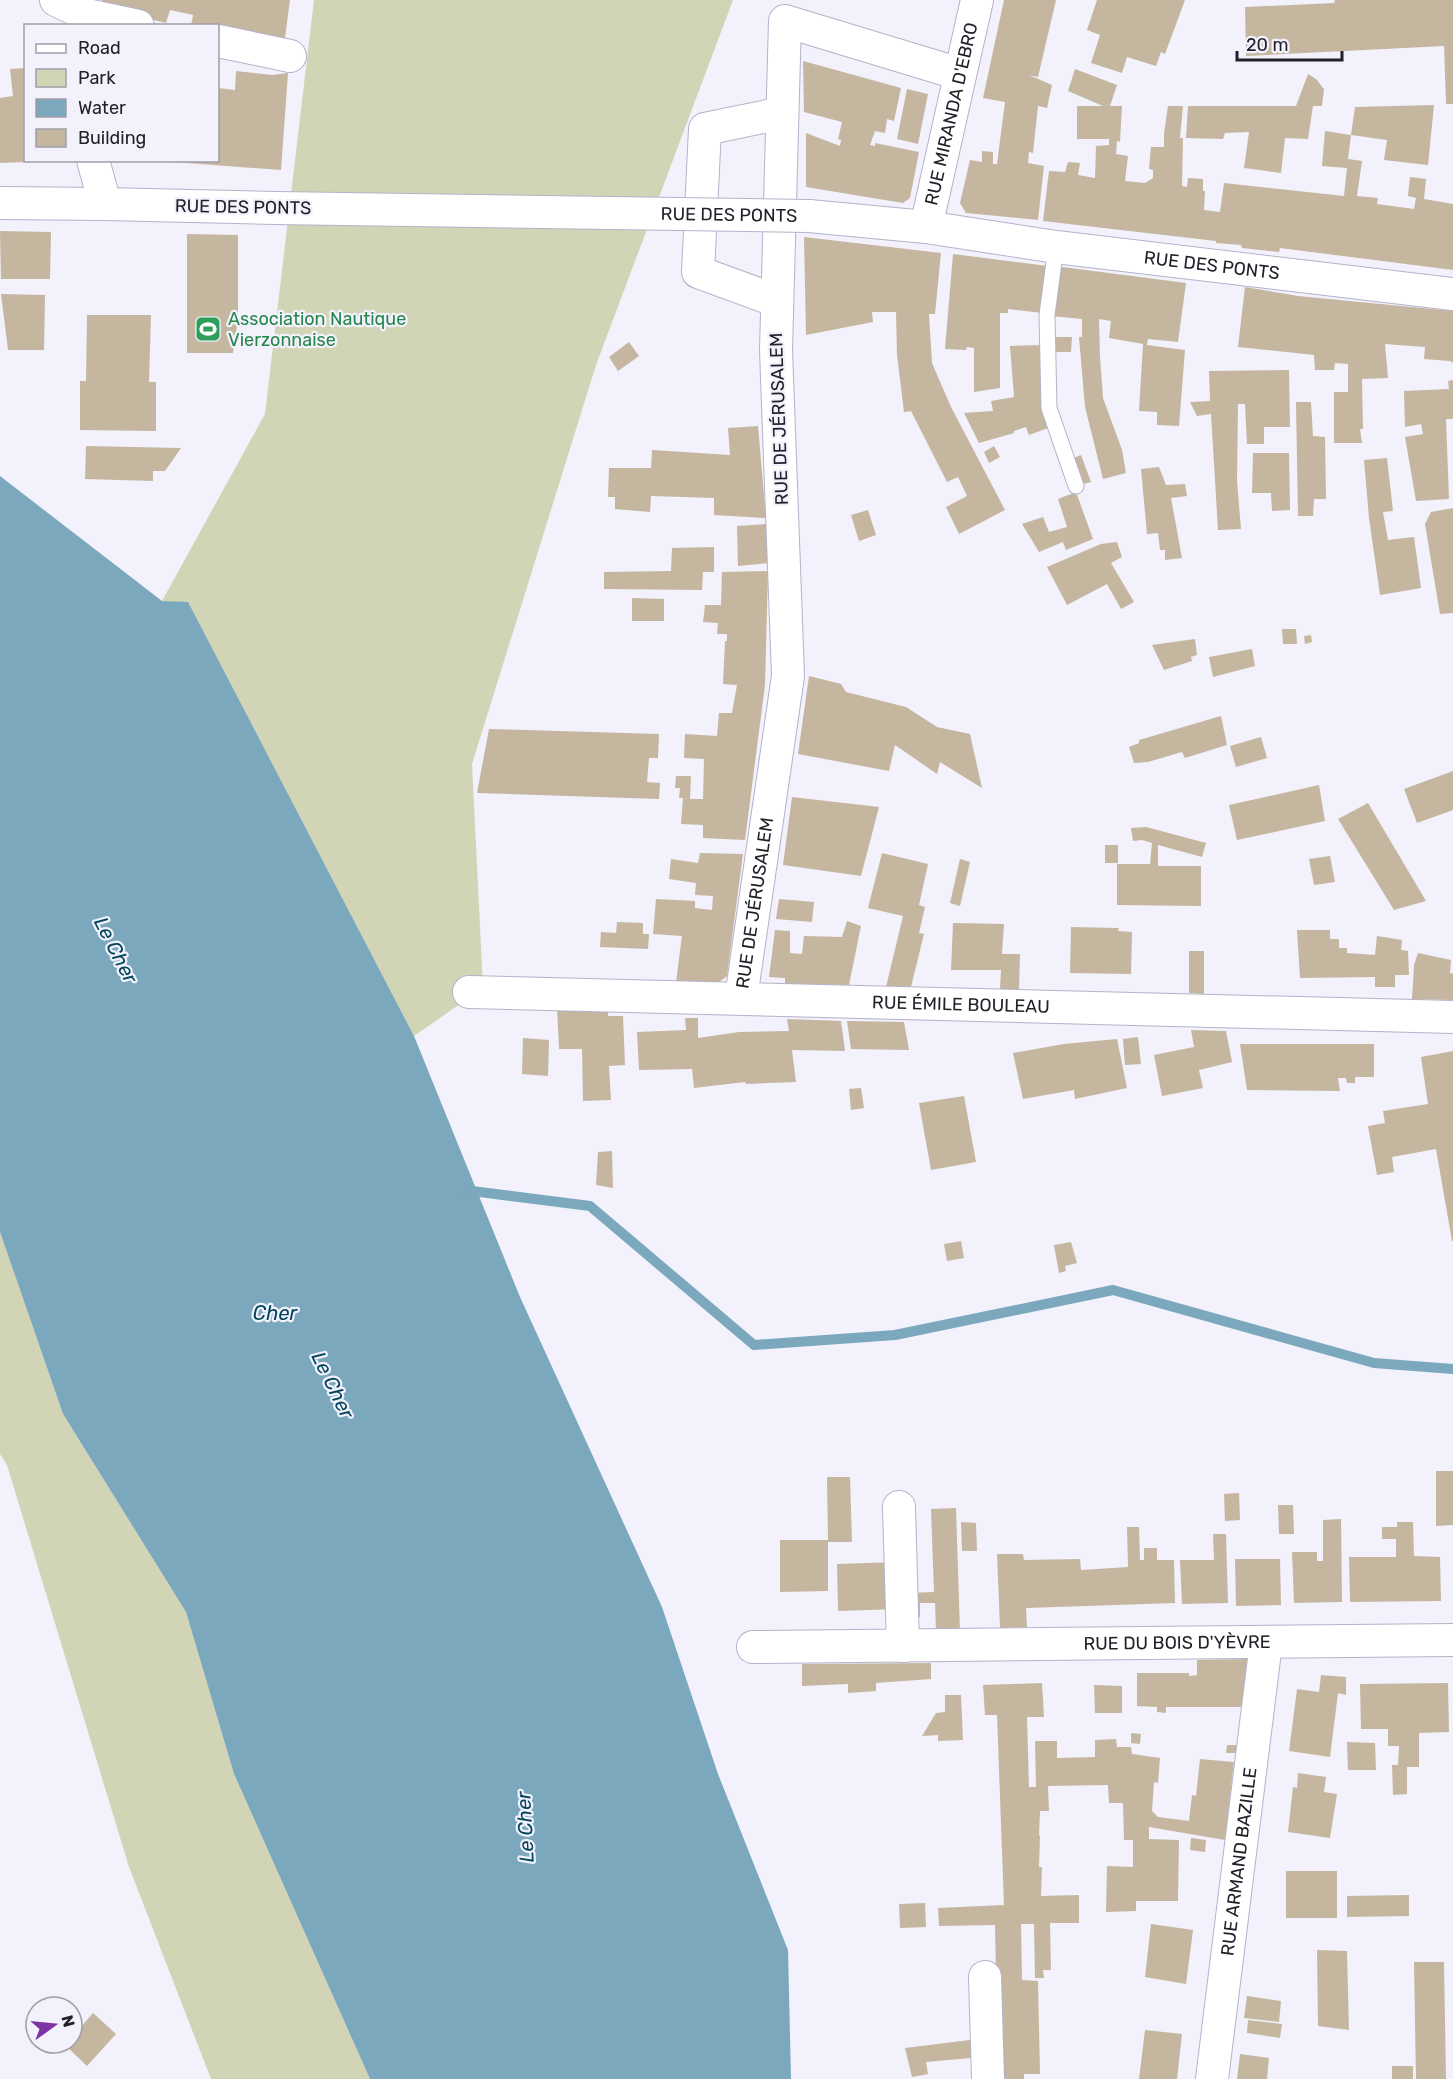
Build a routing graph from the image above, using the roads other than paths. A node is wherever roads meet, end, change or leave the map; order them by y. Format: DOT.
graph roads {
  1 [pos="56,0"];
  2 [pos="977,0"];
  3 [pos="88,14"];
  4 [pos="130,24"];
  5 [pos="219,41"];
  6 [pos="290,56"];
  7 [pos="960,74"];
  8 [pos="782,113"];
  9 [pos="94,162"];
  10 [pos="0,203"];
  11 [pos="105,204"];
  12 [pos="926,227"];
  13 [pos="1056,247"];
  14 [pos="1453,294"];
  15 [pos="777,300"];
  16 [pos="1076,486"];
  17 [pos="469,992"];
  18 [pos="741,998"];
  19 [pos="1453,1017"];
  20 [pos="899,1508"];
  21 [pos="1453,1640"];
  22 [pos="1266,1643"];
  23 [pos="903,1646"];
  24 [pos="753,1647"];
  25 [pos="985,1977"];
  26 [pos="988,2079"];
  27 [pos="1212,2079"];
  1 -- 3 [label="street"];
  2 -- 7 [label="street, RUE MIRANDA D'EBRO"];
  3 -- 4 [label="street"];
  5 -- 6 [label="street"];
  7 -- 8 [label="street, RUE DE JÉRUSALEM"];
  7 -- 12 [label="street, RUE MIRANDA D'EBRO"];
  8 -- 15 [label="street, RUE DE JÉRUSALEM"];
  8 -- 15 [label="street"];
  9 -- 11 [label="street"];
  10 -- 11 [label="street, RUE DES PONTS"];
  11 -- 12 [label="street, RUE DES PONTS, bridge"];
  12 -- 13 [label="street, RUE DES PONTS"];
  13 -- 14 [label="street, RUE DES PONTS"];
  13 -- 16 [label="lane"];
  15 -- 18 [label="street, RUE DE JÉRUSALEM"];
  17 -- 18 [label="street, RUE ÉMILE BOULEAU"];
  18 -- 19 [label="street, RUE ÉMILE BOULEAU"];
  20 -- 23 [label="street"];
  21 -- 22 [label="street, RUE DU BOIS D'YÈVRE"];
  22 -- 23 [label="street, RUE DU BOIS D'YÈVRE"];
  22 -- 27 [label="street, RUE ARMAND BAZILLE"];
  23 -- 24 [label="street, RUE DU BOIS D'YÈVRE"];
  25 -- 26 [label="street"];
}
